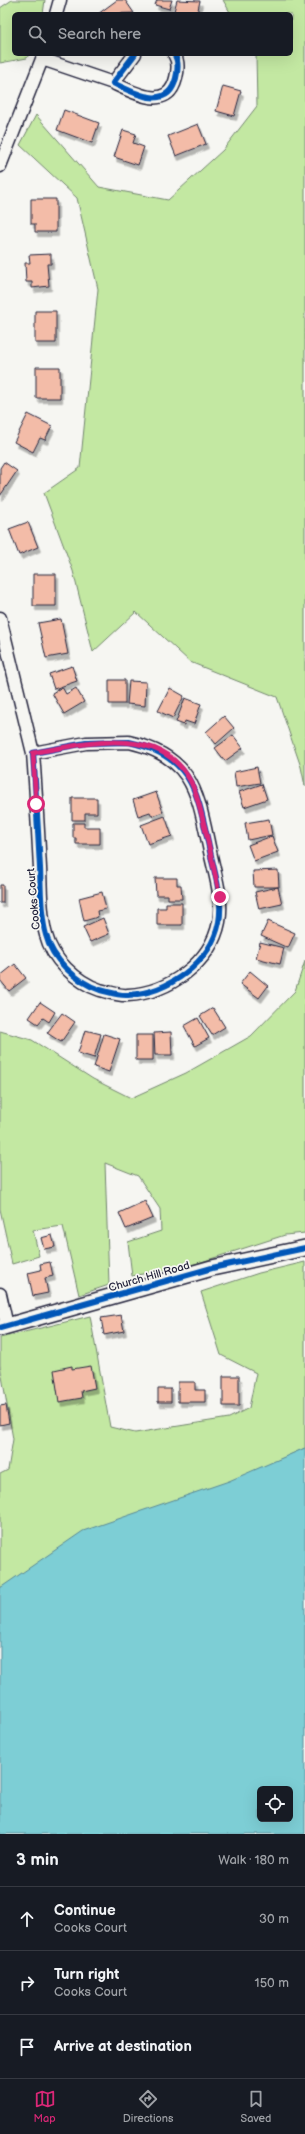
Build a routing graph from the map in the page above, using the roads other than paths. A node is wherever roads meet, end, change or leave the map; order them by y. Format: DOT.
graph roads {
  1 [pos="60,0"];
  2 [pos="57,12"];
  3 [pos="43,56"];
  4 [pos="134,56"];
  5 [pos="175,56"];
  6 [pos="114,83"];
  7 [pos="0,166"];
  8 [pos="0,618"];
  9 [pos="33,753"];
  10 [pos="305,1248"];
  11 [pos="0,1294"];
  12 [pos="4,1327"];
  1 -- 2 [label="street"];
  3 -- 6 [label="street"];
  3 -- 7 [label="street"];
  4 -- 6 [label="street"];
  5 -- 6 [label="street"];
  8 -- 9 [label="street, Cooks Court"];
  9 -- 9 [label="street, Cooks Court"];
  10 -- 12 [label="street, Church Hill Road"];
  11 -- 12 [label="street"];
}
